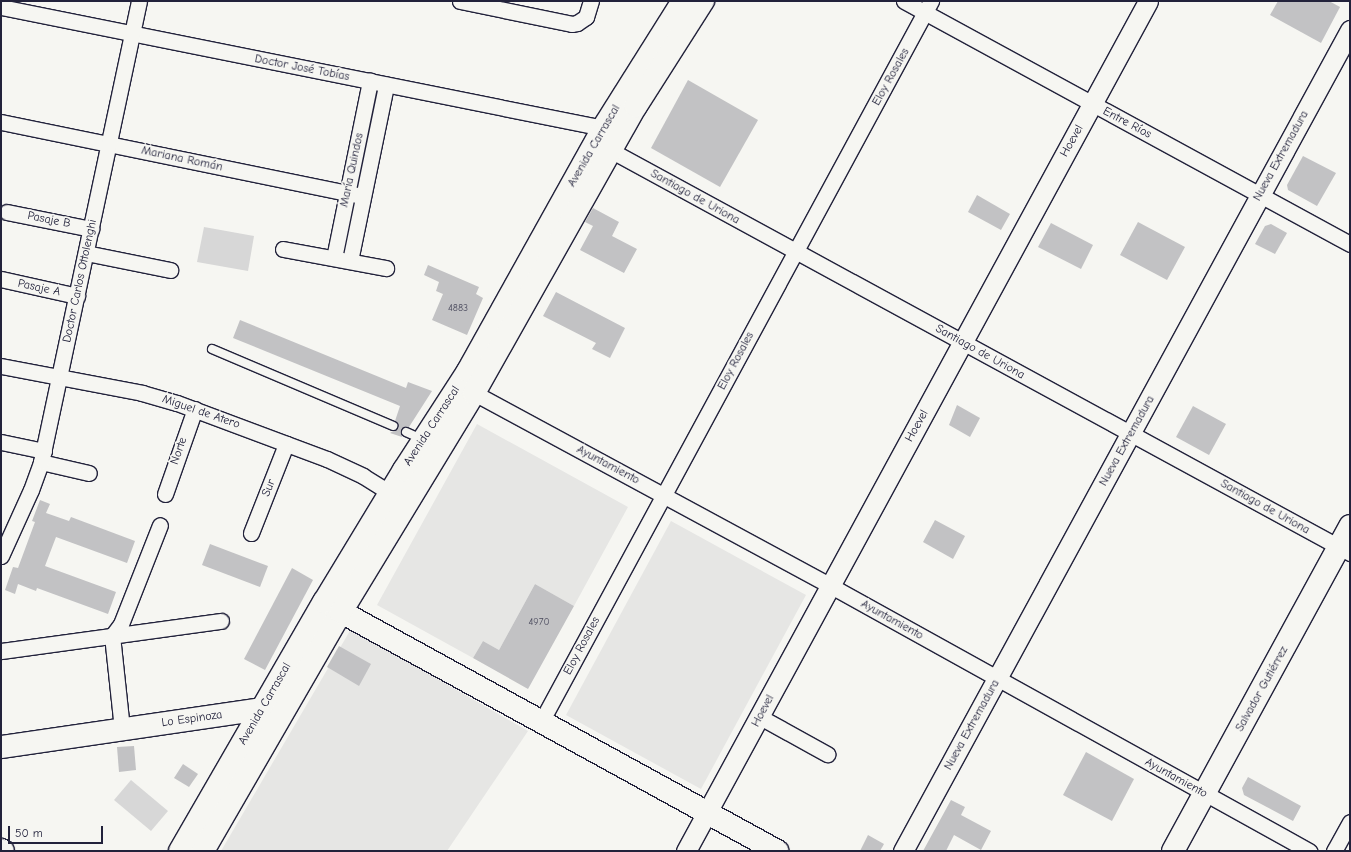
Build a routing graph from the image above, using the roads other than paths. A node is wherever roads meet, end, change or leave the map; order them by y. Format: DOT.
graph roads {
  1 [pos="139,1"];
  2 [pos="460,1"];
  3 [pos="591,1"];
  4 [pos="683,1"];
  5 [pos="703,1"];
  6 [pos="904,1"];
  7 [pos="1148,1"];
  8 [pos="928,7"];
  9 [pos="1,8"];
  10 [pos="1350,30"];
  11 [pos="132,34"];
  12 [pos="370,82"];
  13 [pos="386,85"];
  14 [pos="1092,104"];
  15 [pos="1,122"];
  16 [pos="603,128"];
  17 [pos="109,144"];
  18 [pos="610,150"];
  19 [pos="347,192"];
  20 [pos="1260,195"];
  21 [pos="363,196"];
  22 [pos="7,212"];
  23 [pos="91,228"];
  24 [pos="1350,244"];
  25 [pos="283,249"];
  26 [pos="796,251"];
  27 [pos="86,253"];
  28 [pos="334,258"];
  29 [pos="350,261"];
  30 [pos="386,268"];
  31 [pos="170,270"];
  32 [pos="1,280"];
  33 [pos="77,296"];
  34 [pos="963,342"];
  35 [pos="212,349"];
  36 [pos="1,366"];
  37 [pos="60,377"];
  38 [pos="474,393"];
  39 [pos="195,409"];
  40 [pos="393,426"];
  41 [pos="1130,434"];
  42 [pos="1,442"];
  43 [pos="286,444"];
  44 [pos="42,456"];
  45 [pos="89,473"];
  46 [pos="390,493"];
  47 [pos="165,494"];
  48 [pos="664,495"];
  49 [pos="160,524"];
  50 [pos="1350,526"];
  51 [pos="251,533"];
  52 [pos="1344,550"];
  53 [pos="1,556"];
  54 [pos="831,586"];
  55 [pos="333,607"];
  56 [pos="221,621"];
  57 [pos="112,636"];
  58 [pos="1,651"];
  59 [pos="997,678"];
  60 [pos="262,709"];
  61 [pos="760,716"];
  62 [pos="541,722"];
  63 [pos="122,729"];
  64 [pos="1,747"];
  65 [pos="827,754"];
  66 [pos="1204,794"];
  67 [pos="707,813"];
  68 [pos="1350,822"];
  69 [pos="180,851"];
  70 [pos="203,851"];
  71 [pos="686,851"];
  72 [pos="777,851"];
  73 [pos="903,851"];
  74 [pos="1173,851"];
  75 [pos="1309,851"];
  76 [pos="1334,851"];
  1 -- 11 [label="street, Doctor Carlos Ottolenghi"];
  2 -- 3 [label="street"];
  4 -- 16 [label="main road, Avenida Carrascal"];
  5 -- 18 [label="main road, Avenida Carrascal"];
  6 -- 8 [label="street, Entre Ríos"];
  7 -- 14 [label="street, Hoevel"];
  8 -- 14 [label="street, Entre Ríos"];
  8 -- 26 [label="street, Eloy Rosales"];
  9 -- 11 [label="street, Doctor José Tobías"];
  10 -- 20 [label="street, Nueva Extremadura"];
  11 -- 12 [label="street, Doctor José Tobías"];
  11 -- 17 [label="street, Doctor Carlos Ottolenghi"];
  12 -- 13 [label="street, Doctor José Tobías"];
  12 -- 19 [label="street, María Quindos"];
  13 -- 16 [label="street, Doctor José Tobías"];
  13 -- 21 [label="street, María Quindos"];
  14 -- 20 [label="street, Entre Ríos"];
  14 -- 34 [label="street, Hoevel"];
  15 -- 17 [label="street, Mariana Román"];
  16 -- 46 [label="main road, Avenida Carrascal"];
  17 -- 19 [label="street, Mariana Román"];
  17 -- 23 [label="street, Doctor Carlos Ottolenghi"];
  18 -- 26 [label="street, Santiago de Uriona"];
  18 -- 38 [label="main road, Avenida Carrascal"];
  19 -- 21 [label="street, Mariana Román"];
  19 -- 28 [label="street, María Quindos"];
  20 -- 24 [label="street, Entre Ríos"];
  20 -- 41 [label="street, Nueva Extremadura"];
  21 -- 29 [label="street, María Quindos"];
  22 -- 23 [label="street, Pasaje B"];
  23 -- 27 [label="street, Doctor Carlos Ottolenghi"];
  25 -- 28 [label="street"];
  26 -- 34 [label="street, Santiago de Uriona"];
  26 -- 48 [label="street, Eloy Rosales"];
  27 -- 31 [label="street"];
  27 -- 33 [label="street, Doctor Carlos Ottolenghi"];
  28 -- 29 [label="street"];
  29 -- 30 [label="street"];
  32 -- 33 [label="street, Pasaje A"];
  33 -- 37 [label="street, Doctor Carlos Ottolenghi"];
  34 -- 41 [label="street, Santiago de Uriona"];
  34 -- 54 [label="street, Hoevel"];
  35 -- 40 [label="lane"];
  36 -- 37 [label="street, Miguel de Atero"];
  37 -- 39 [label="street, Miguel de Atero"];
  37 -- 44 [label="street, Doctor Carlos Ottolenghi"];
  38 -- 48 [label="street, Ayuntamiento"];
  38 -- 55 [label="main road, Avenida Carrascal"];
  39 -- 43 [label="street, Miguel de Atero"];
  39 -- 47 [label="street, Norte"];
  41 -- 52 [label="street, Santiago de Uriona"];
  41 -- 59 [label="street, Nueva Extremadura"];
  42 -- 44 [label="street"];
  43 -- 46 [label="street, Miguel de Atero"];
  43 -- 51 [label="street, Sur"];
  44 -- 45 [label="street"];
  44 -- 53 [label="street, Doctor Carlos Ottolenghi"];
  46 -- 55 [label="main road, Avenida Carrascal"];
  48 -- 54 [label="street, Ayuntamiento"];
  48 -- 62 [label="street, Eloy Rosales"];
  49 -- 57 [label="street"];
  50 -- 52 [label="main road, Salvador Gutiérrez"];
  52 -- 66 [label="main road, Salvador Gutiérrez"];
  54 -- 59 [label="street, Ayuntamiento"];
  54 -- 61 [label="street, Hoevel"];
  55 -- 60 [label="main road, Avenida Carrascal"];
  55 -- 62 [label="main road"];
  55 -- 70 [label="main road, Avenida Carrascal"];
  56 -- 57 [label="street"];
  57 -- 58 [label="street"];
  57 -- 63 [label="street"];
  59 -- 66 [label="street, Ayuntamiento"];
  59 -- 73 [label="street, Nueva Extremadura"];
  60 -- 63 [label="main road, Lo Espinoza"];
  60 -- 69 [label="main road, Avenida Carrascal"];
  61 -- 65 [label="street"];
  61 -- 67 [label="street, Hoevel"];
  62 -- 67 [label="main road"];
  63 -- 64 [label="main road, Lo Espinoza"];
  66 -- 74 [label="main road, Salvador Gutiérrez"];
  66 -- 75 [label="street, Ayuntamiento"];
  67 -- 71 [label="street, Hoevel"];
  67 -- 72 [label="main road"];
  68 -- 76 [label="street"];
}
